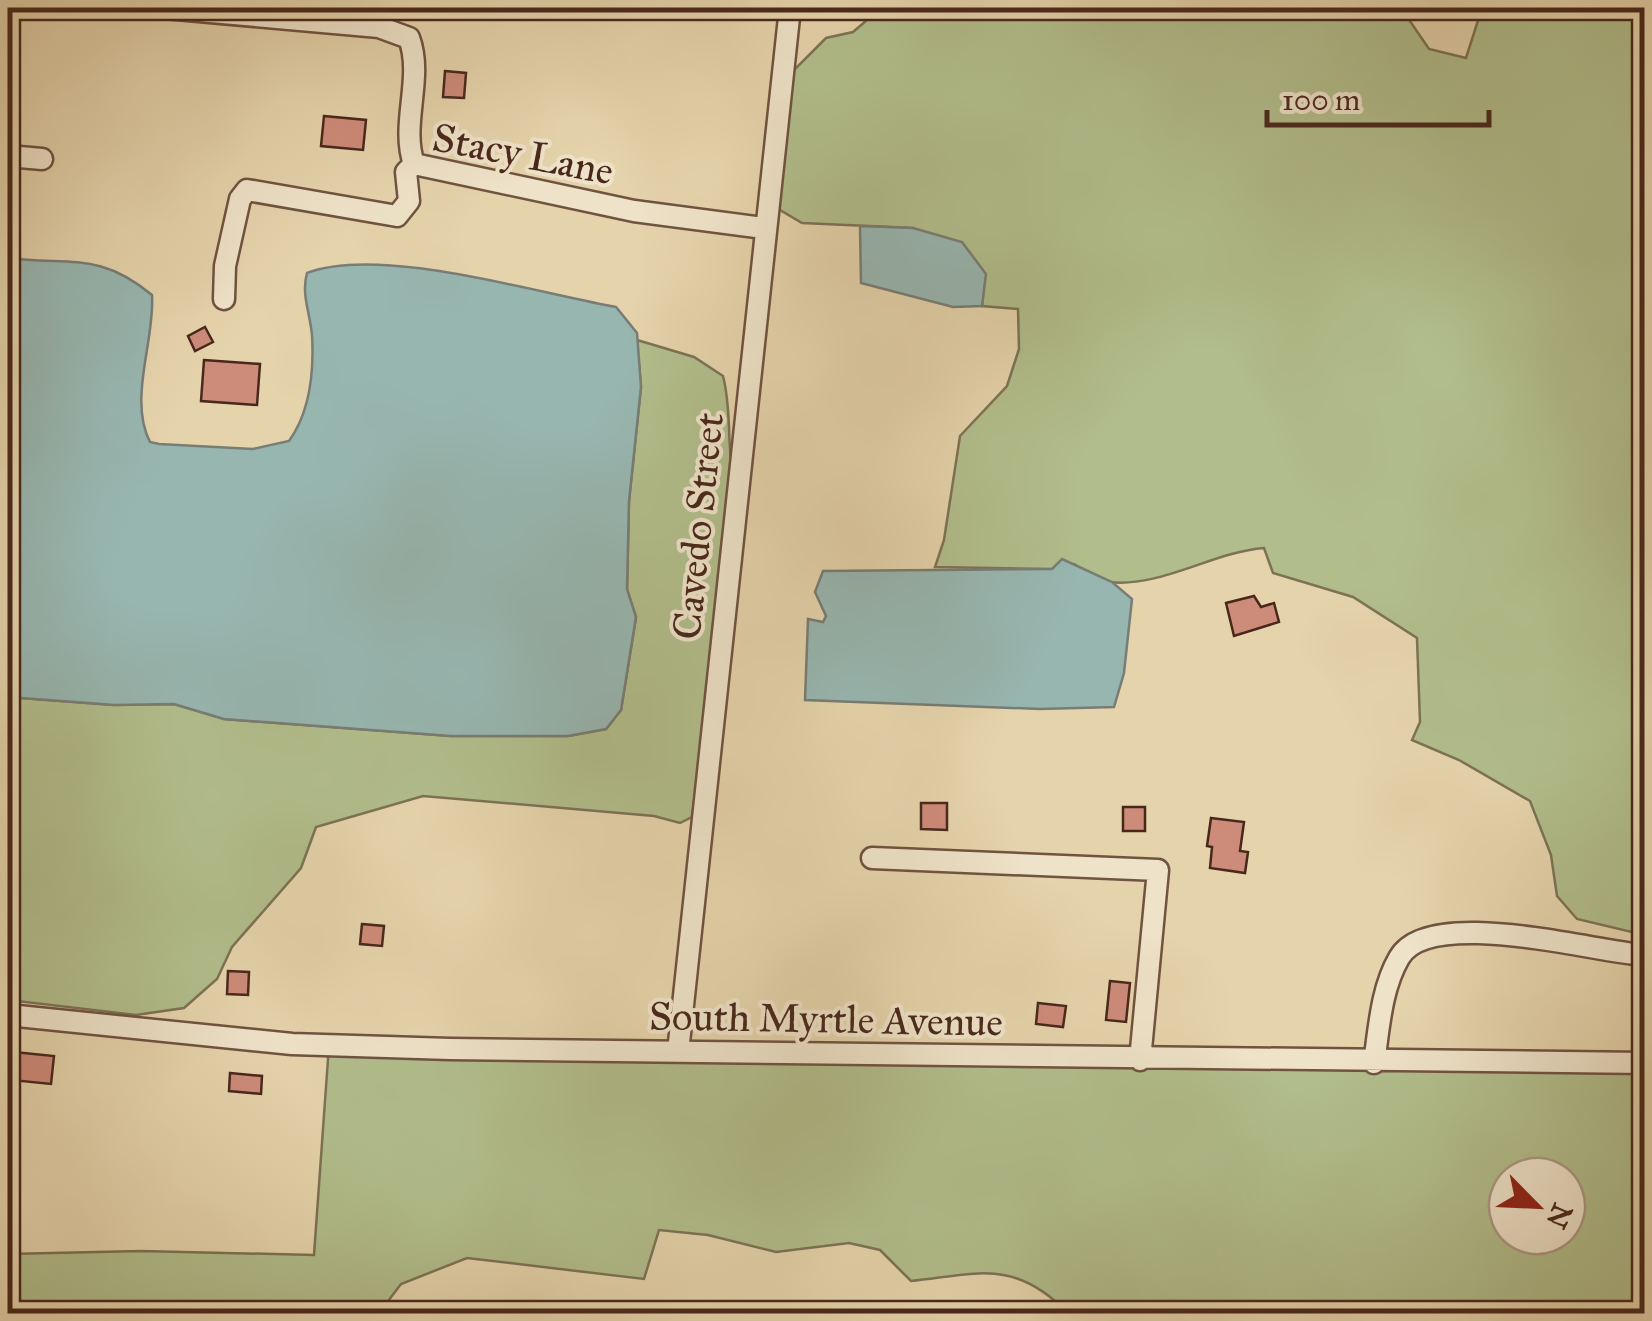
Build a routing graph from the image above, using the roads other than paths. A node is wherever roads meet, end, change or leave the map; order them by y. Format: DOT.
graph roads {
  1 [pos="165,8"];
  2 [pos="790,8"];
  3 [pos="8,156"];
  4 [pos="42,160"];
  5 [pos="414,164"];
  6 [pos="764,228"];
  7 [pos="224,299"];
  8 [pos="872,858"];
  9 [pos="1644,955"];
  10 [pos="8,1015"];
  11 [pos="678,1052"];
  12 [pos="1140,1060"];
  13 [pos="1644,1063"];
  14 [pos="1374,1064"];
  1 -- 5 [label="street"];
  2 -- 6 [label="street, Cavedo Street"];
  3 -- 4 [label="street"];
  5 -- 6 [label="street, Stacy Lane"];
  5 -- 7 [label="street, Stacy Lane"];
  6 -- 11 [label="street, Cavedo Street"];
  8 -- 12 [label="street"];
  9 -- 14 [label="street"];
  10 -- 11 [label="street, South Myrtle Avenue"];
  11 -- 12 [label="street, South Myrtle Avenue"];
  12 -- 14 [label="street, South Myrtle Avenue"];
  13 -- 14 [label="street, South Myrtle Avenue"];
}
